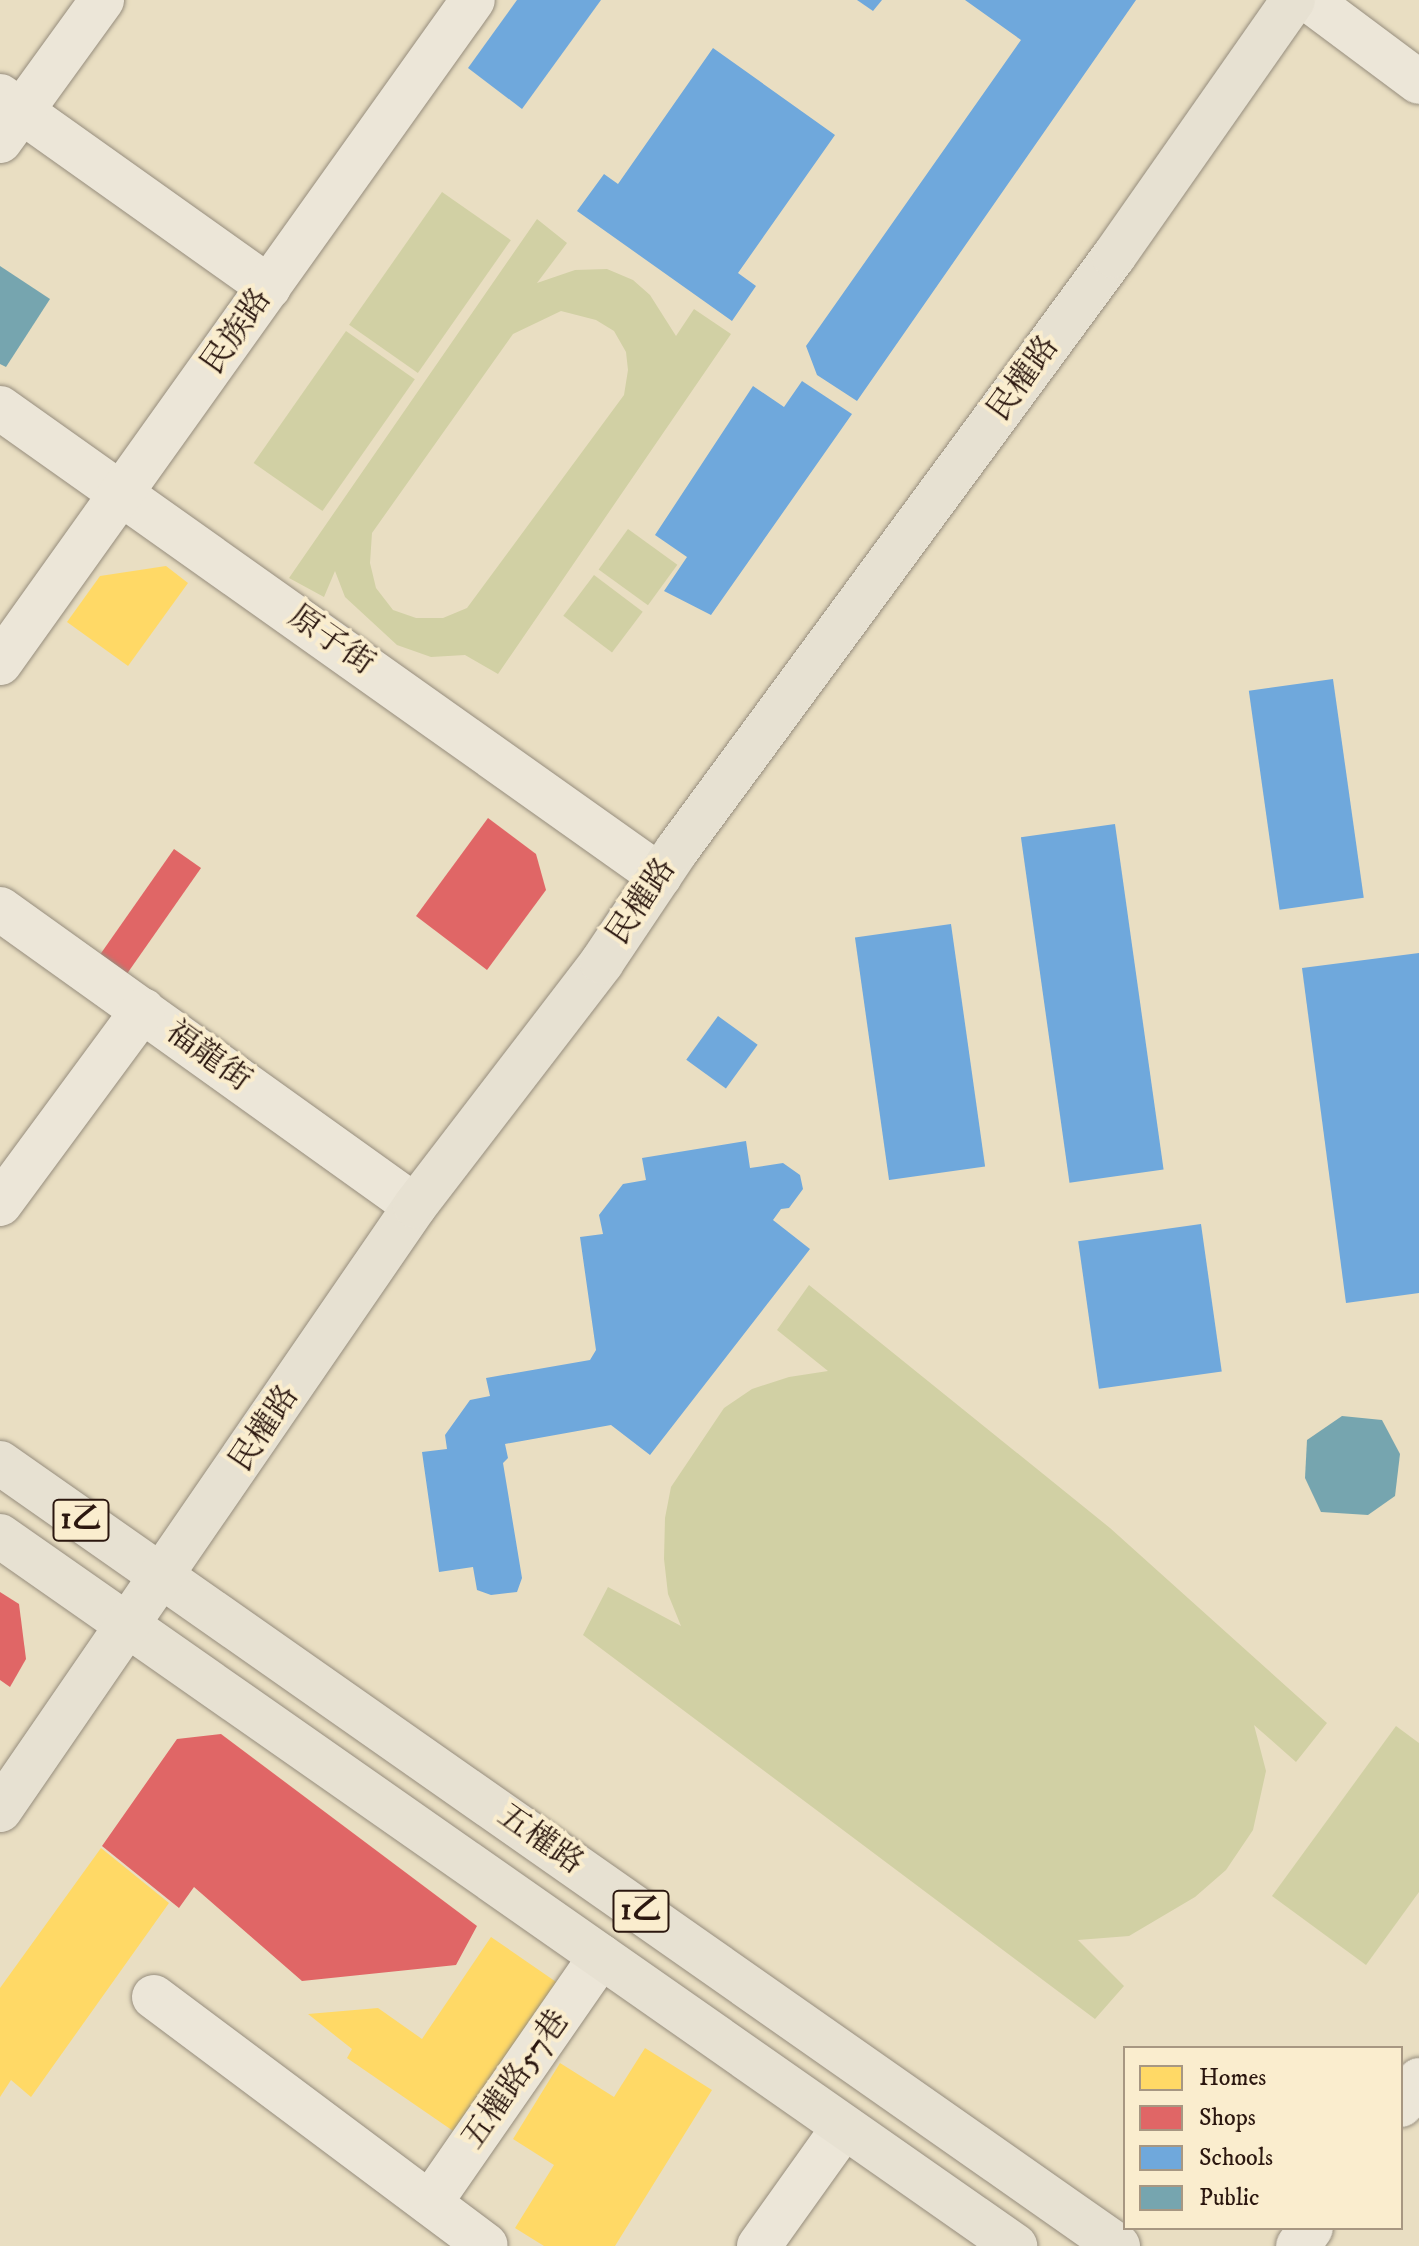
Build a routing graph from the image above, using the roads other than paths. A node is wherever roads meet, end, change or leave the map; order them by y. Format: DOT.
graph roads {
  1 [pos="102,0"];
  2 [pos="1293,0"];
  3 [pos="1309,0"];
  4 [pos="467,2"];
  5 [pos="1419,82"];
  6 [pos="7,116"];
  7 [pos="269,287"];
  8 [pos="0,408"];
  9 [pos="124,494"];
  10 [pos="0,663"];
  11 [pos="660,876"];
  12 [pos="0,909"];
  13 [pos="143,1010"];
  14 [pos="0,1204"];
  15 [pos="415,1206"];
  16 [pos="0,1463"];
  17 [pos="0,1536"];
  18 [pos="163,1577"];
  19 [pos="129,1626"];
  20 [pos="0,1810"];
  21 [pos="601,1956"];
  22 [pos="154,1997"];
  23 [pos="1419,2080"];
  24 [pos="1403,2102"];
  25 [pos="844,2127"];
  26 [pos="430,2203"];
  27 [pos="485,2245"];
  28 [pos="759,2246"];
  29 [pos="1015,2246"];
  30 [pos="1118,2246"];
  1 -- 6 [label="street"];
  2 -- 11 [label="main road, 民權路"];
  3 -- 5 [label="street"];
  4 -- 7 [label="street, 民族路"];
  6 -- 7 [label="street"];
  7 -- 9 [label="street, 民族路"];
  8 -- 9 [label="street, 原子街"];
  9 -- 10 [label="street, 民族路"];
  9 -- 11 [label="street, 原子街"];
  11 -- 15 [label="main road, 民權路"];
  12 -- 13 [label="street, 福龍街"];
  13 -- 14 [label="street"];
  13 -- 15 [label="street, 福龍街"];
  15 -- 18 [label="main road, 民權路"];
  16 -- 18 [label="main road, 五權路 / 1乙"];
  17 -- 19 [label="main road, 五權路 / 1乙"];
  18 -- 19 [label="main road, 民權路"];
  18 -- 30 [label="main road, 五權路 / 1乙"];
  19 -- 20 [label="main road, 民權路"];
  19 -- 21 [label="main road, 五權路 / 1乙"];
  21 -- 25 [label="main road, 五權路 / 1乙"];
  21 -- 26 [label="street, 五權路57巷"];
  22 -- 26 [label="street"];
  23 -- 24 [label="street"];
  25 -- 28 [label="street"];
  25 -- 29 [label="main road, 五權路 / 1乙"];
  26 -- 27 [label="street"];
}
